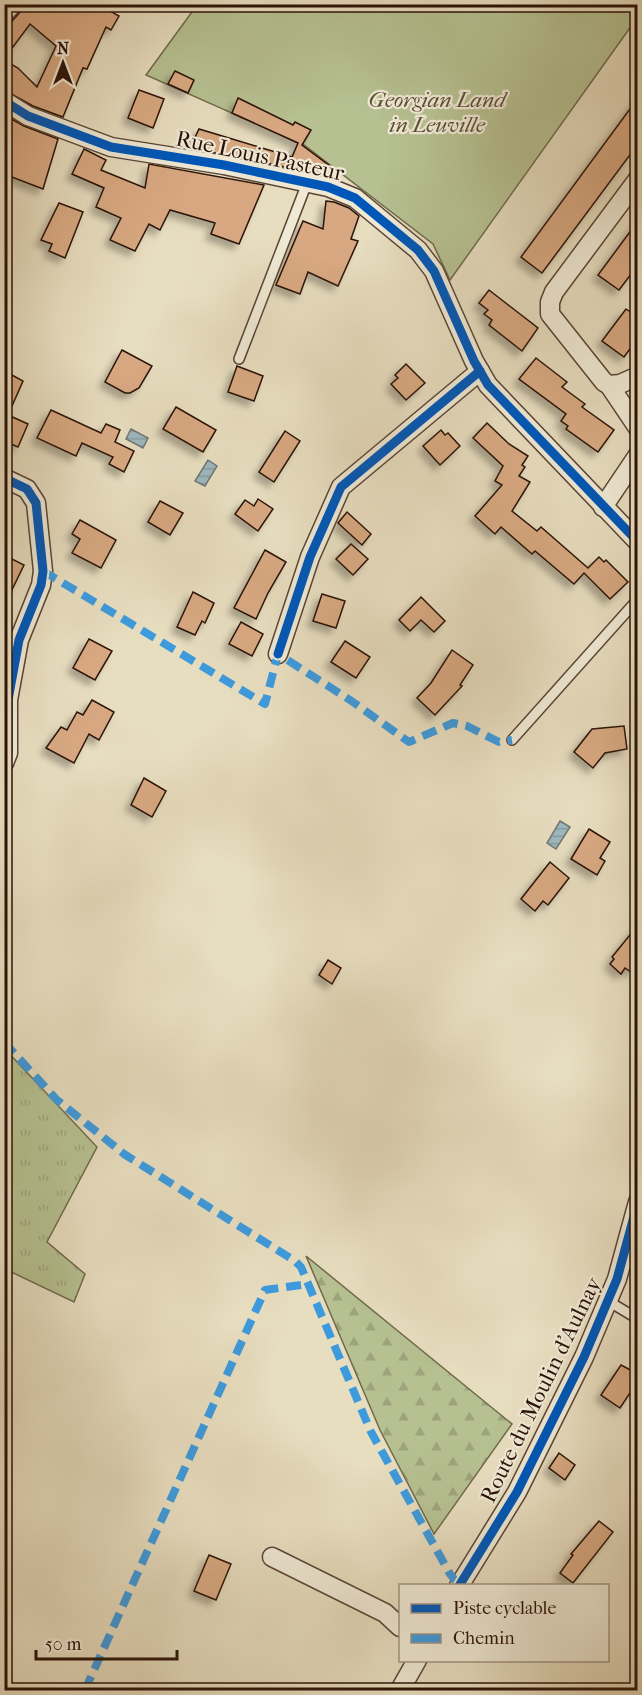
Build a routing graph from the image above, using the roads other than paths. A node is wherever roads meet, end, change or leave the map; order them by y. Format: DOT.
graph roads {
  1 [pos="13,4"];
  2 [pos="4,13"];
  3 [pos="4,101"];
  4 [pos="638,179"];
  5 [pos="307,183"];
  6 [pos="239,359"];
  7 [pos="480,371"];
  8 [pos="638,376"];
  9 [pos="609,385"];
  10 [pos="638,428"];
  11 [pos="638,455"];
  12 [pos="4,478"];
  13 [pos="603,507"];
  14 [pos="638,542"];
  15 [pos="638,599"];
  16 [pos="12,637"];
  17 [pos="278,654"];
  18 [pos="512,740"];
  19 [pos="4,763"];
  20 [pos="638,1202"];
  21 [pos="608,1301"];
  22 [pos="638,1319"];
  23 [pos="272,1557"];
  24 [pos="460,1584"];
  25 [pos="399,1626"];
  26 [pos="416,1662"];
  27 [pos="400,1690"];
  1 -- 2 [label="street"];
  3 -- 5 [label="street, Rue Louis Pasteur"];
  4 -- 9 [label="street"];
  5 -- 6 [label="lane"];
  5 -- 7 [label="street, Rue Louis Pasteur"];
  7 -- 13 [label="street, Rue Louis Pasteur"];
  7 -- 17 [label="street"];
  8 -- 9 [label="street"];
  9 -- 10 [label="street"];
  11 -- 13 [label="street"];
  12 -- 16 [label="street"];
  13 -- 14 [label="street, Rue Louis Pasteur"];
  15 -- 18 [label="lane"];
  16 -- 19 [label="street"];
  20 -- 21 [label="street, Route du Moulin d'Aulnay"];
  21 -- 22 [label="lane"];
  21 -- 24 [label="street, Route du Moulin d'Aulnay"];
  23 -- 25 [label="street"];
  26 -- 27 [label="street"];
}
